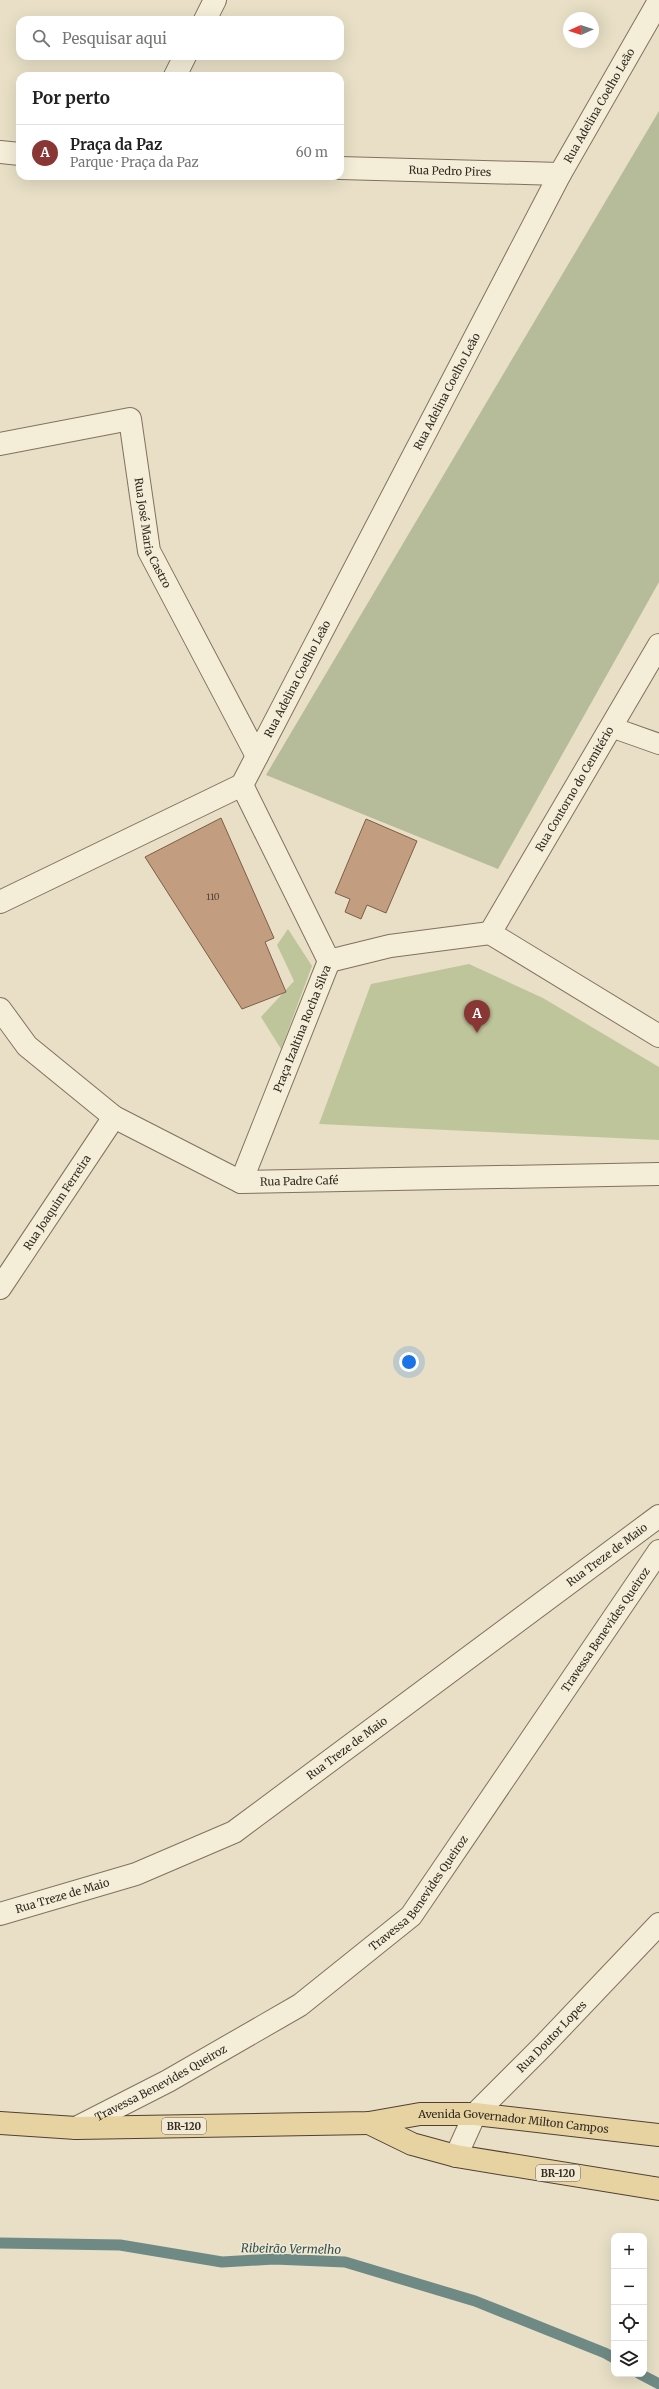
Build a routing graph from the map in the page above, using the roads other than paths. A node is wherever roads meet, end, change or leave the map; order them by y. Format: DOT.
graph roads {
  1 [pos="215,0"];
  2 [pos="659,1"];
  3 [pos="206,16"];
  4 [pos="183,60"];
  5 [pos="177,72"];
  6 [pos="0,152"];
  7 [pos="16,154"];
  8 [pos="344,168"];
  9 [pos="560,174"];
  10 [pos="0,444"];
  11 [pos="659,645"];
  12 [pos="611,727"];
  13 [pos="659,744"];
  14 [pos="257,756"];
  15 [pos="242,785"];
  16 [pos="0,902"];
  17 [pos="490,933"];
  18 [pos="329,961"];
  19 [pos="0,1009"];
  20 [pos="659,1036"];
  21 [pos="114,1116"];
  22 [pos="659,1174"];
  23 [pos="241,1182"];
  24 [pos="0,1288"];
  25 [pos="659,1516"];
  26 [pos="659,1551"];
  27 [pos="0,1914"];
  28 [pos="659,1924"];
  29 [pos="475,2114"];
  30 [pos="0,2123"];
  31 [pos="369,2123"];
  32 [pos="76,2128"];
  33 [pos="659,2135"];
  34 [pos="456,2156"];
  35 [pos="659,2189"];
  1 -- 3 [label="street"];
  2 -- 9 [label="street, Rua Adelina Coelho Leão"];
  4 -- 5 [label="street"];
  6 -- 7 [label="street"];
  8 -- 9 [label="street, Rua Pedro Pires"];
  9 -- 14 [label="street, Rua Adelina Coelho Leão"];
  10 -- 14 [label="street, Rua José Maria Castro"];
  11 -- 12 [label="street, Rua Contorno do Cemitério"];
  12 -- 13 [label="lane"];
  12 -- 17 [label="street, Rua Contorno do Cemitério"];
  14 -- 15 [label="street, Rua Adelina Coelho Leão"];
  15 -- 16 [label="street"];
  15 -- 18 [label="street"];
  17 -- 18 [label="street, Praça Izaltina Rocha Silva"];
  17 -- 20 [label="street"];
  18 -- 23 [label="street, Praça Izaltina Rocha Silva"];
  19 -- 21 [label="street, Rua Padre Café"];
  21 -- 23 [label="street, Rua Padre Café"];
  21 -- 24 [label="street, Rua Joaquim Ferreira"];
  22 -- 23 [label="street, Rua Padre Café"];
  25 -- 27 [label="street, Rua Treze de Maio"];
  26 -- 32 [label="street, Travessa Benevides Queiroz"];
  28 -- 29 [label="street, Rua Doutor Lopes"];
  29 -- 31 [label="main road, Avenida Governador Milton Campos / BR-120"];
  29 -- 33 [label="main road, Avenida Governador Milton Campos"];
  29 -- 34 [label="street, Rua Doutor Lopes"];
  30 -- 32 [label="main road, Avenida Governador Milton Campos / BR-120"];
  31 -- 32 [label="main road, Avenida Governador Milton Campos / BR-120"];
  31 -- 34 [label="main road, Avenida Governador Milton Campos / BR-120"];
  34 -- 35 [label="main road, Avenida Governador Milton Campos / BR-120"];
}
